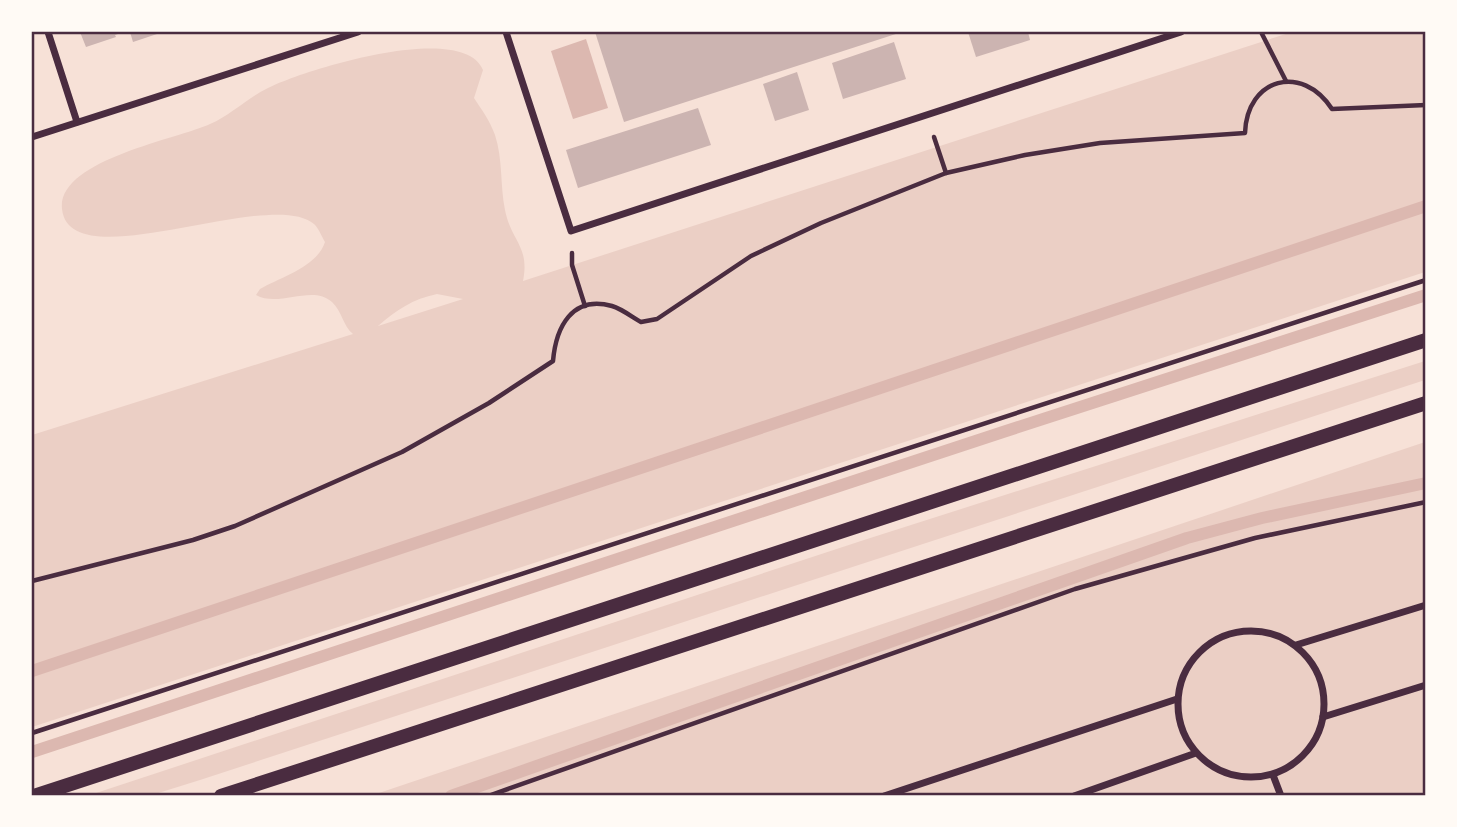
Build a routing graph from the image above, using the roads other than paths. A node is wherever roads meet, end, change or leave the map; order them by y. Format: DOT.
graph roads {
  1 [pos="48,32"];
  2 [pos="359,32"];
  3 [pos="506,32"];
  4 [pos="1181,32"];
  5 [pos="77,122"];
  6 [pos="32,137"];
  7 [pos="1426,340"];
  8 [pos="1426,403"];
  9 [pos="1426,605"];
  10 [pos="1296,645"];
  11 [pos="1426,685"];
  12 [pos="1177,699"];
  13 [pos="1324,717"];
  14 [pos="1196,753"];
  15 [pos="1273,775"];
  16 [pos="34,796"];
  17 [pos="220,796"];
  18 [pos="884,796"];
  19 [pos="1073,796"];
  20 [pos="1281,796"];
  1 -- 5 [label="street"];
  2 -- 5 [label="street"];
  3 -- 4 [label="street"];
  5 -- 6 [label="street"];
  7 -- 16 [label="main road"];
  8 -- 17 [label="main road"];
  9 -- 10 [label="street"];
  10 -- 12 [label="street"];
  10 -- 13 [label="street"];
  11 -- 13 [label="street"];
  12 -- 14 [label="street"];
  12 -- 18 [label="street"];
  13 -- 15 [label="street"];
  14 -- 15 [label="street"];
  14 -- 19 [label="street"];
  15 -- 20 [label="street"];
}
